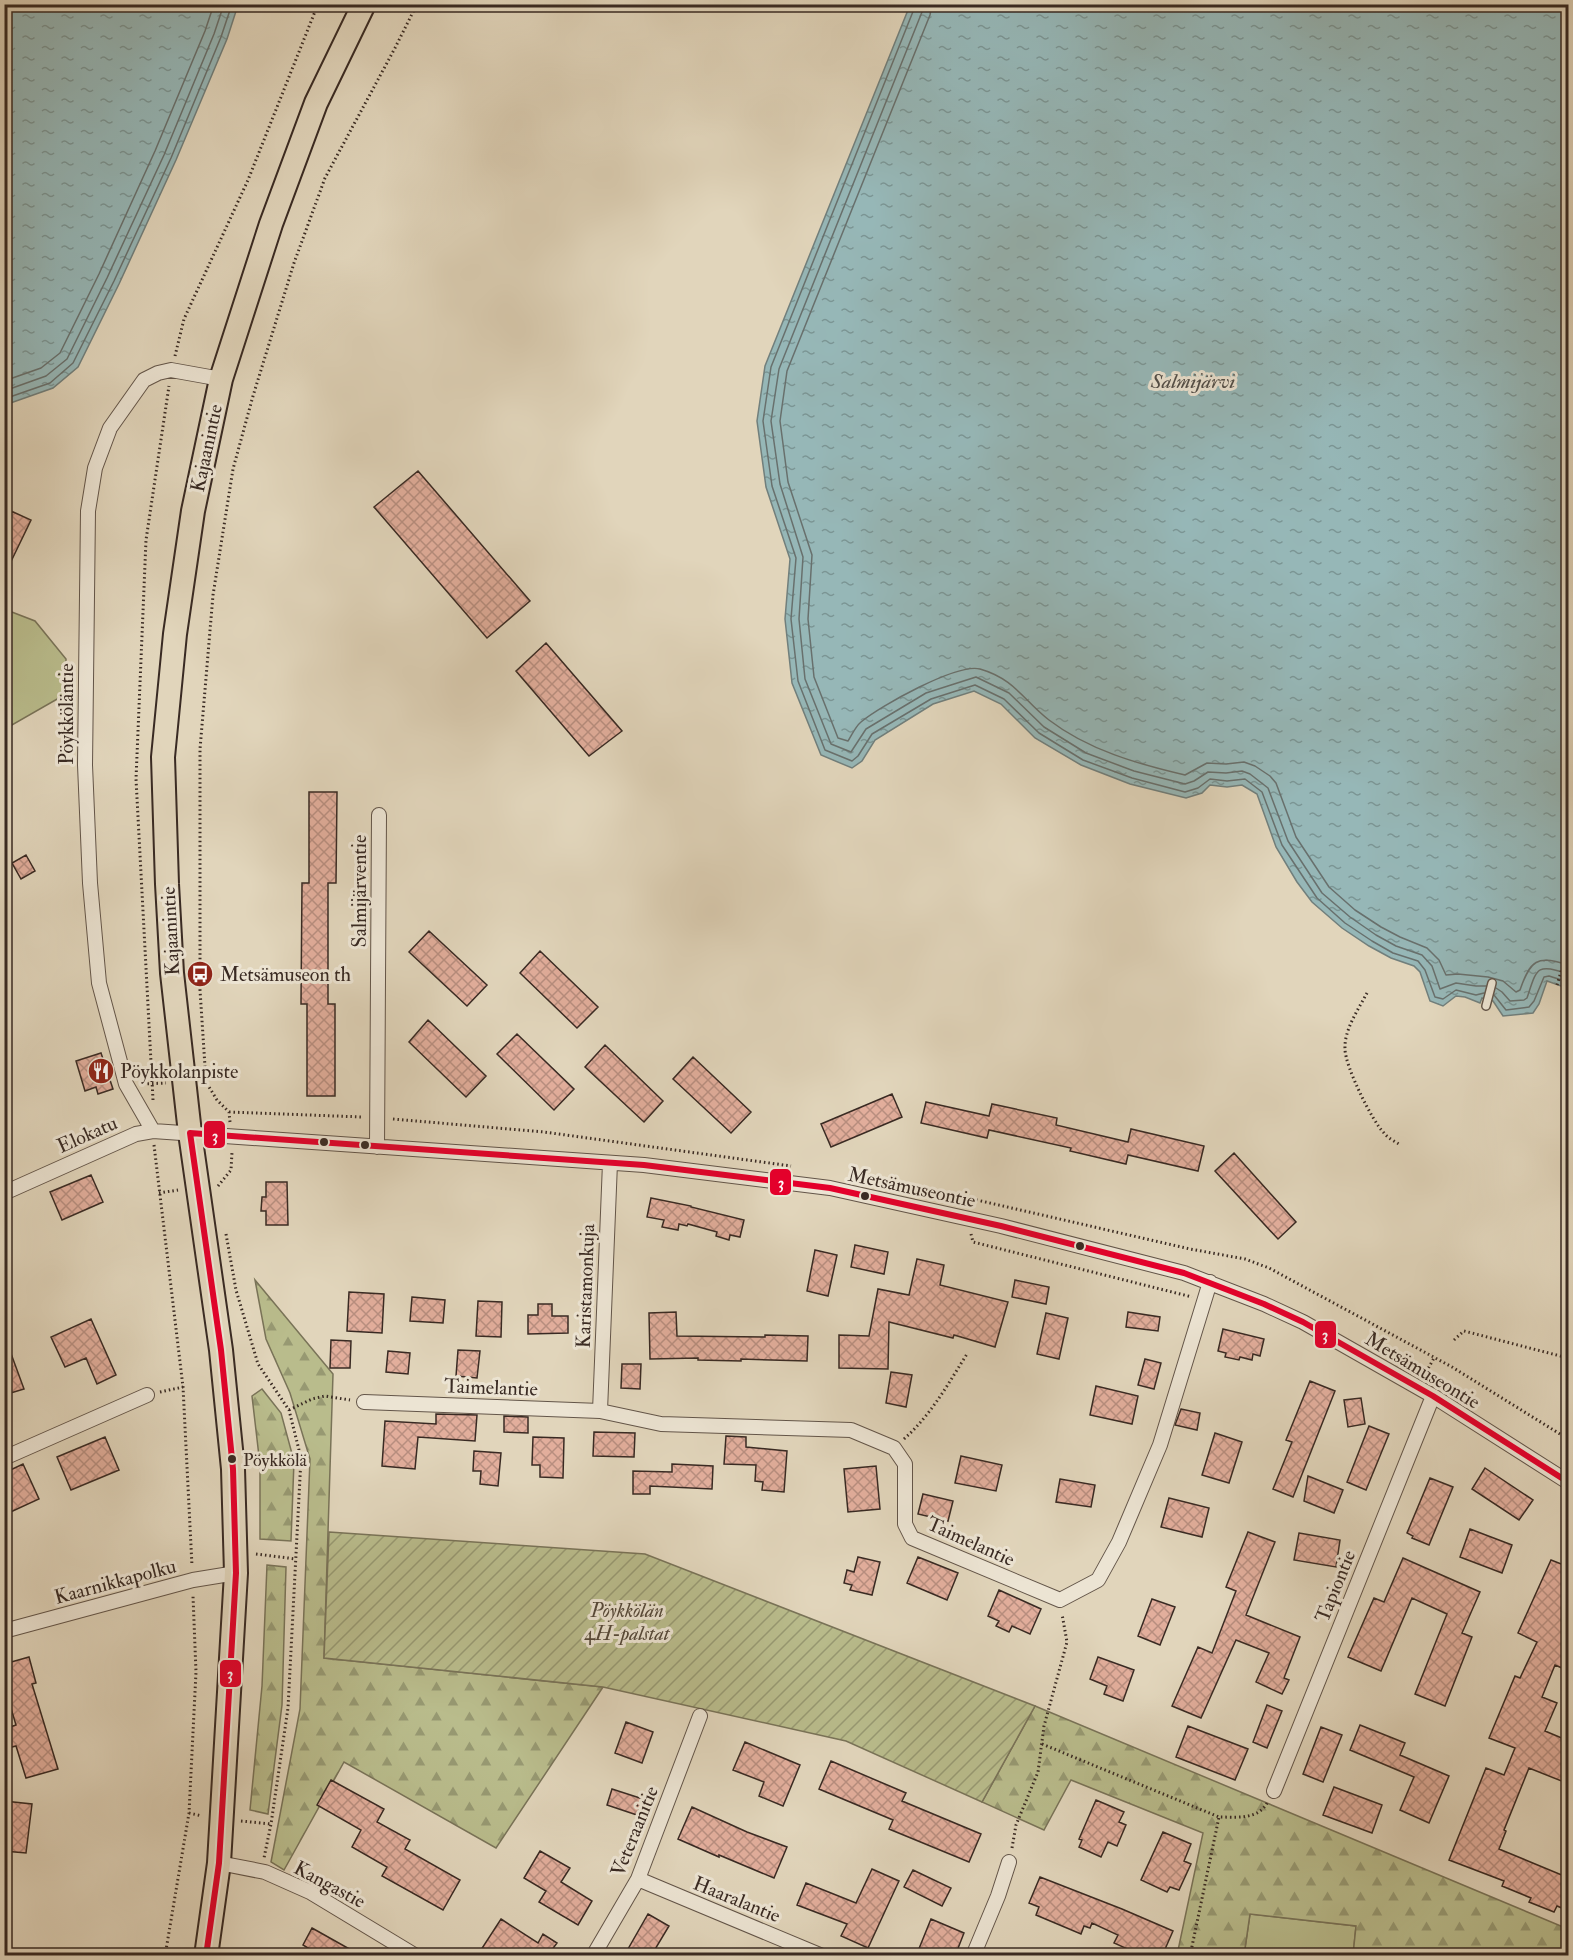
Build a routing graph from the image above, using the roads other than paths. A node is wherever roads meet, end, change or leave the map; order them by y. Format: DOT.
graph roads {
  1 [pos="364,4"];
  2 [pos="221,379"];
  3 [pos="379,815"];
  4 [pos="1492,983"];
  5 [pos="1486,1006"];
  6 [pos="153,1131"];
  7 [pos="190,1133"];
  8 [pos="377,1147"];
  9 [pos="610,1163"];
  10 [pos="4,1193"];
  11 [pos="1210,1282"];
  12 [pos="147,1395"];
  13 [pos="1433,1396"];
  14 [pos="364,1402"];
  15 [pos="600,1411"];
  16 [pos="4,1458"];
  17 [pos="1569,1482"];
  18 [pos="236,1563"];
  19 [pos="4,1631"];
  20 [pos="700,1716"];
  21 [pos="1274,1791"];
  22 [pos="1009,1862"];
  23 [pos="219,1863"];
  24 [pos="638,1879"];
  25 [pos="206,1956"];
  26 [pos="416,1956"];
  27 [pos="593,1956"];
  28 [pos="822,1956"];
  29 [pos="973,1956"];
  1 -- 2 [label="main road, Kajaanintie"];
  2 -- 6 [label="street, Pöykköläntie"];
  2 -- 7 [label="main road, Kajaanintie"];
  3 -- 8 [label="street, Salmijärventie"];
  4 -- 5 [label="lane"];
  6 -- 7 [label="street, Elokatu"];
  6 -- 10 [label="street, Elokatu"];
  7 -- 8 [label="street, Metsämuseontie"];
  7 -- 18 [label="main road, Kajaanintie"];
  8 -- 9 [label="street, Metsämuseontie"];
  9 -- 11 [label="street, Metsämuseontie"];
  9 -- 15 [label="street, Karistamonkuja"];
  11 -- 13 [label="street, Metsämuseontie"];
  11 -- 15 [label="street, Taimelantie"];
  12 -- 16 [label="street"];
  13 -- 17 [label="street, Metsämuseontie"];
  13 -- 21 [label="street, Tapiontie"];
  14 -- 15 [label="street, Taimelantie"];
  18 -- 19 [label="street, Kaarnikkapolku"];
  18 -- 23 [label="main road, Kajaanintie"];
  20 -- 24 [label="street, Veteraanitie"];
  22 -- 29 [label="street"];
  23 -- 25 [label="main road, Kajaanintie"];
  23 -- 26 [label="street, Kangastie"];
  24 -- 27 [label="street, Veteraanitie"];
  24 -- 28 [label="street, Haaralantie"];
}
